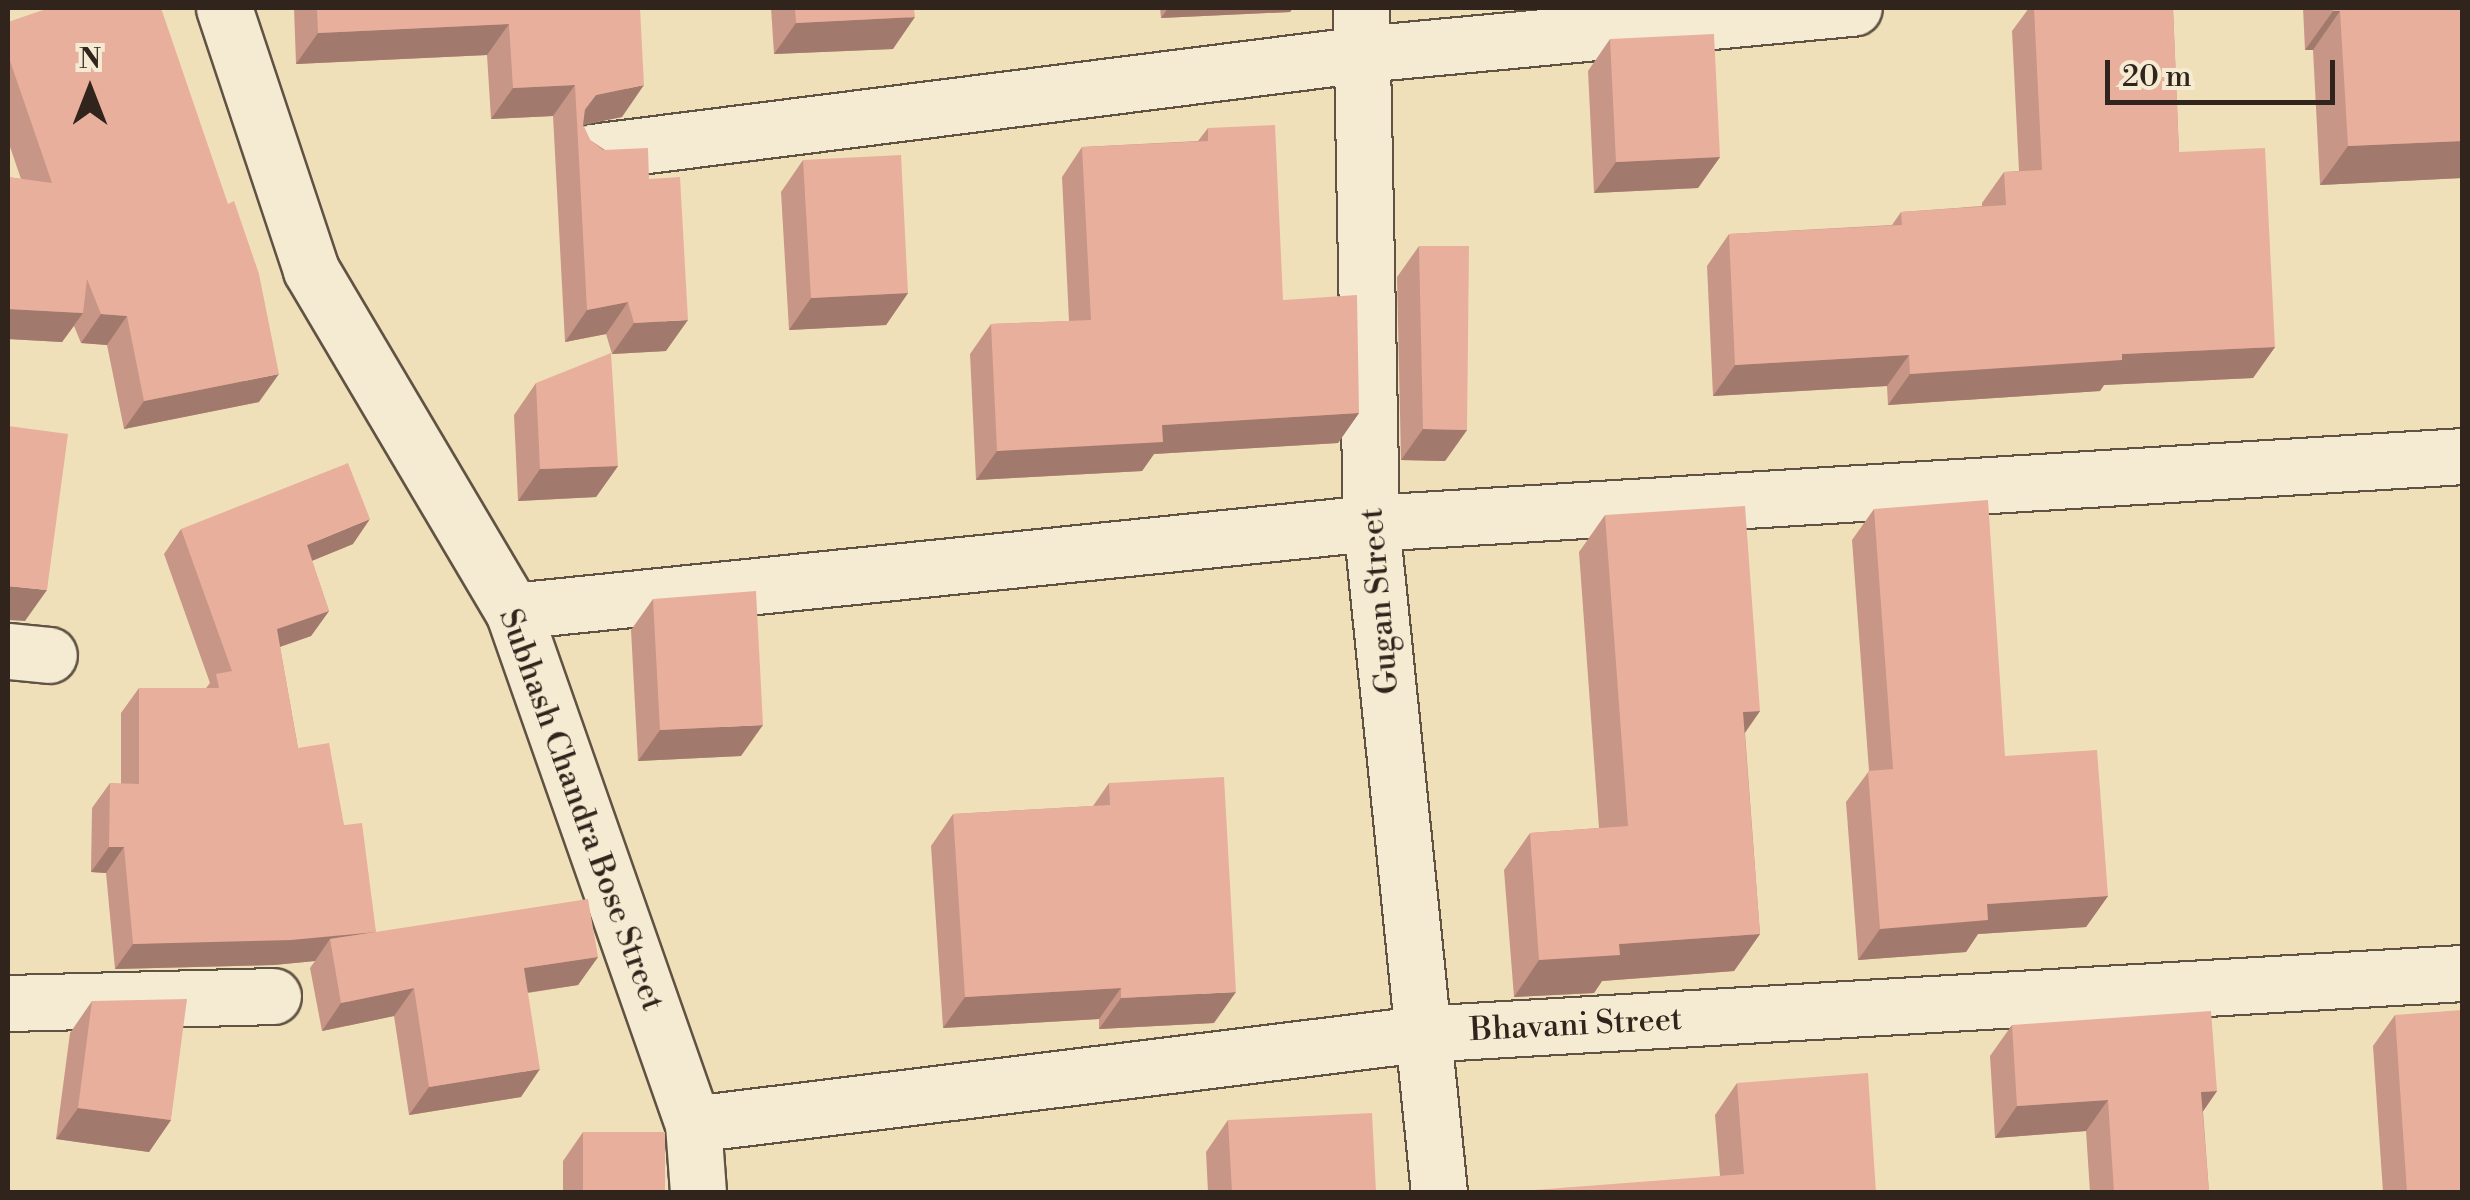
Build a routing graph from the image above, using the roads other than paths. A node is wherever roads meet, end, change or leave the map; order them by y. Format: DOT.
graph roads {
  1 [pos="224,8"];
  2 [pos="1854,8"];
  3 [pos="1362,31"];
  4 [pos="592,152"];
  5 [pos="2462,456"];
  6 [pos="1371,522"];
  7 [pos="513,610"];
  8 [pos="2462,972"];
  9 [pos="273,996"];
  10 [pos="8,1003"];
  11 [pos="1420,1034"];
  12 [pos="694,1124"];
  13 [pos="698,1192"];
  14 [pos="1439,1192"];
  1 -- 7 [label="street, Subhash Chandra Bose Street"];
  2 -- 3 [label="street"];
  3 -- 4 [label="street"];
  3 -- 6 [label="street, Gugan Street"];
  5 -- 6 [label="street"];
  6 -- 7 [label="street"];
  6 -- 11 [label="street, Gugan Street"];
  7 -- 12 [label="street, Subhash Chandra Bose Street"];
  8 -- 11 [label="street, Bhavani Street"];
  9 -- 10 [label="street"];
  11 -- 12 [label="street, Bhavani Street"];
  11 -- 14 [label="street, Gugan Street"];
  12 -- 13 [label="street, Subhash Chandra Bose Street"];
}
